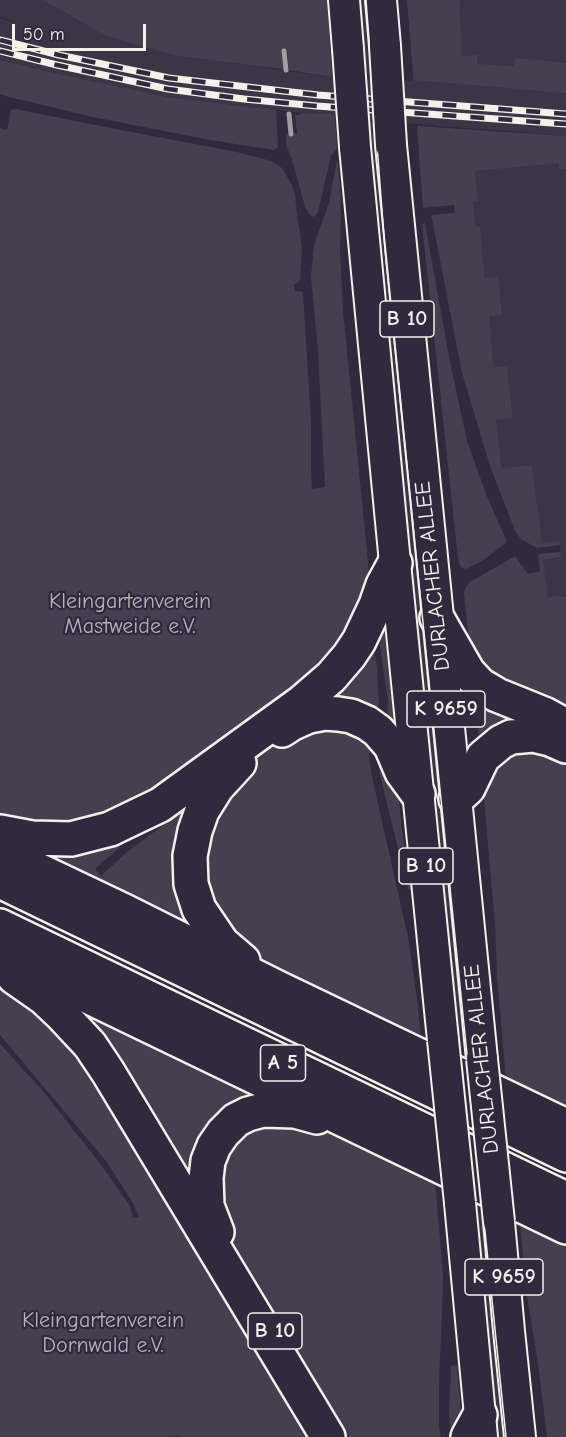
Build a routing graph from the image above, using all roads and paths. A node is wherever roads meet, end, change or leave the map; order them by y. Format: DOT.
graph roads {
  1 [pos="344,0"];
  2 [pos="381,0"];
  3 [pos="425,493"];
  4 [pos="395,563"];
  5 [pos="437,618"];
  6 [pos="566,726"];
  7 [pos="566,746"];
  8 [pos="418,794"];
  9 [pos="456,800"];
  10 [pos="0,832"];
  11 [pos="0,852"];
  12 [pos="0,881"];
  13 [pos="0,926"];
  14 [pos="0,954"];
  15 [pos="0,968"];
  16 [pos="278,988"];
  17 [pos="566,1126"];
  18 [pos="360,1127"];
  19 [pos="566,1155"];
  20 [pos="566,1199"];
  21 [pos="566,1227"];
  22 [pos="476,1430"];
  23 [pos="328,1437"];
  24 [pos="340,1437"];
  25 [pos="520,1437"];
  1 -- 4 [label="main road, DURLACHER ALLEE / B 10, bridge"];
  2 -- 3 [label="main road, DURLACHER ALLEE / B 10, bridge"];
  3 -- 5 [label="main road, DURLACHER ALLEE / K 9659"];
  4 -- 8 [label="main road, DURLACHER ALLEE / B 10"];
  4 -- 10 [label="highway"];
  5 -- 6 [label="highway"];
  5 -- 9 [label="main road, DURLACHER ALLEE / K 9659"];
  7 -- 9 [label="highway"];
  8 -- 16 [label="highway"];
  8 -- 22 [label="main road, DURLACHER ALLEE / B 10, bridge"];
  9 -- 25 [label="main road, DURLACHER ALLEE / K 9659, bridge"];
  11 -- 16 [label="highway"];
  12 -- 19 [label="highway, A 5"];
  13 -- 20 [label="highway, A 5"];
  14 -- 18 [label="highway, A 5"];
  15 -- 23 [label="highway"];
  16 -- 17 [label="highway"];
  18 -- 21 [label="highway, A 5"];
  18 -- 24 [label="highway, B 10"];
}
